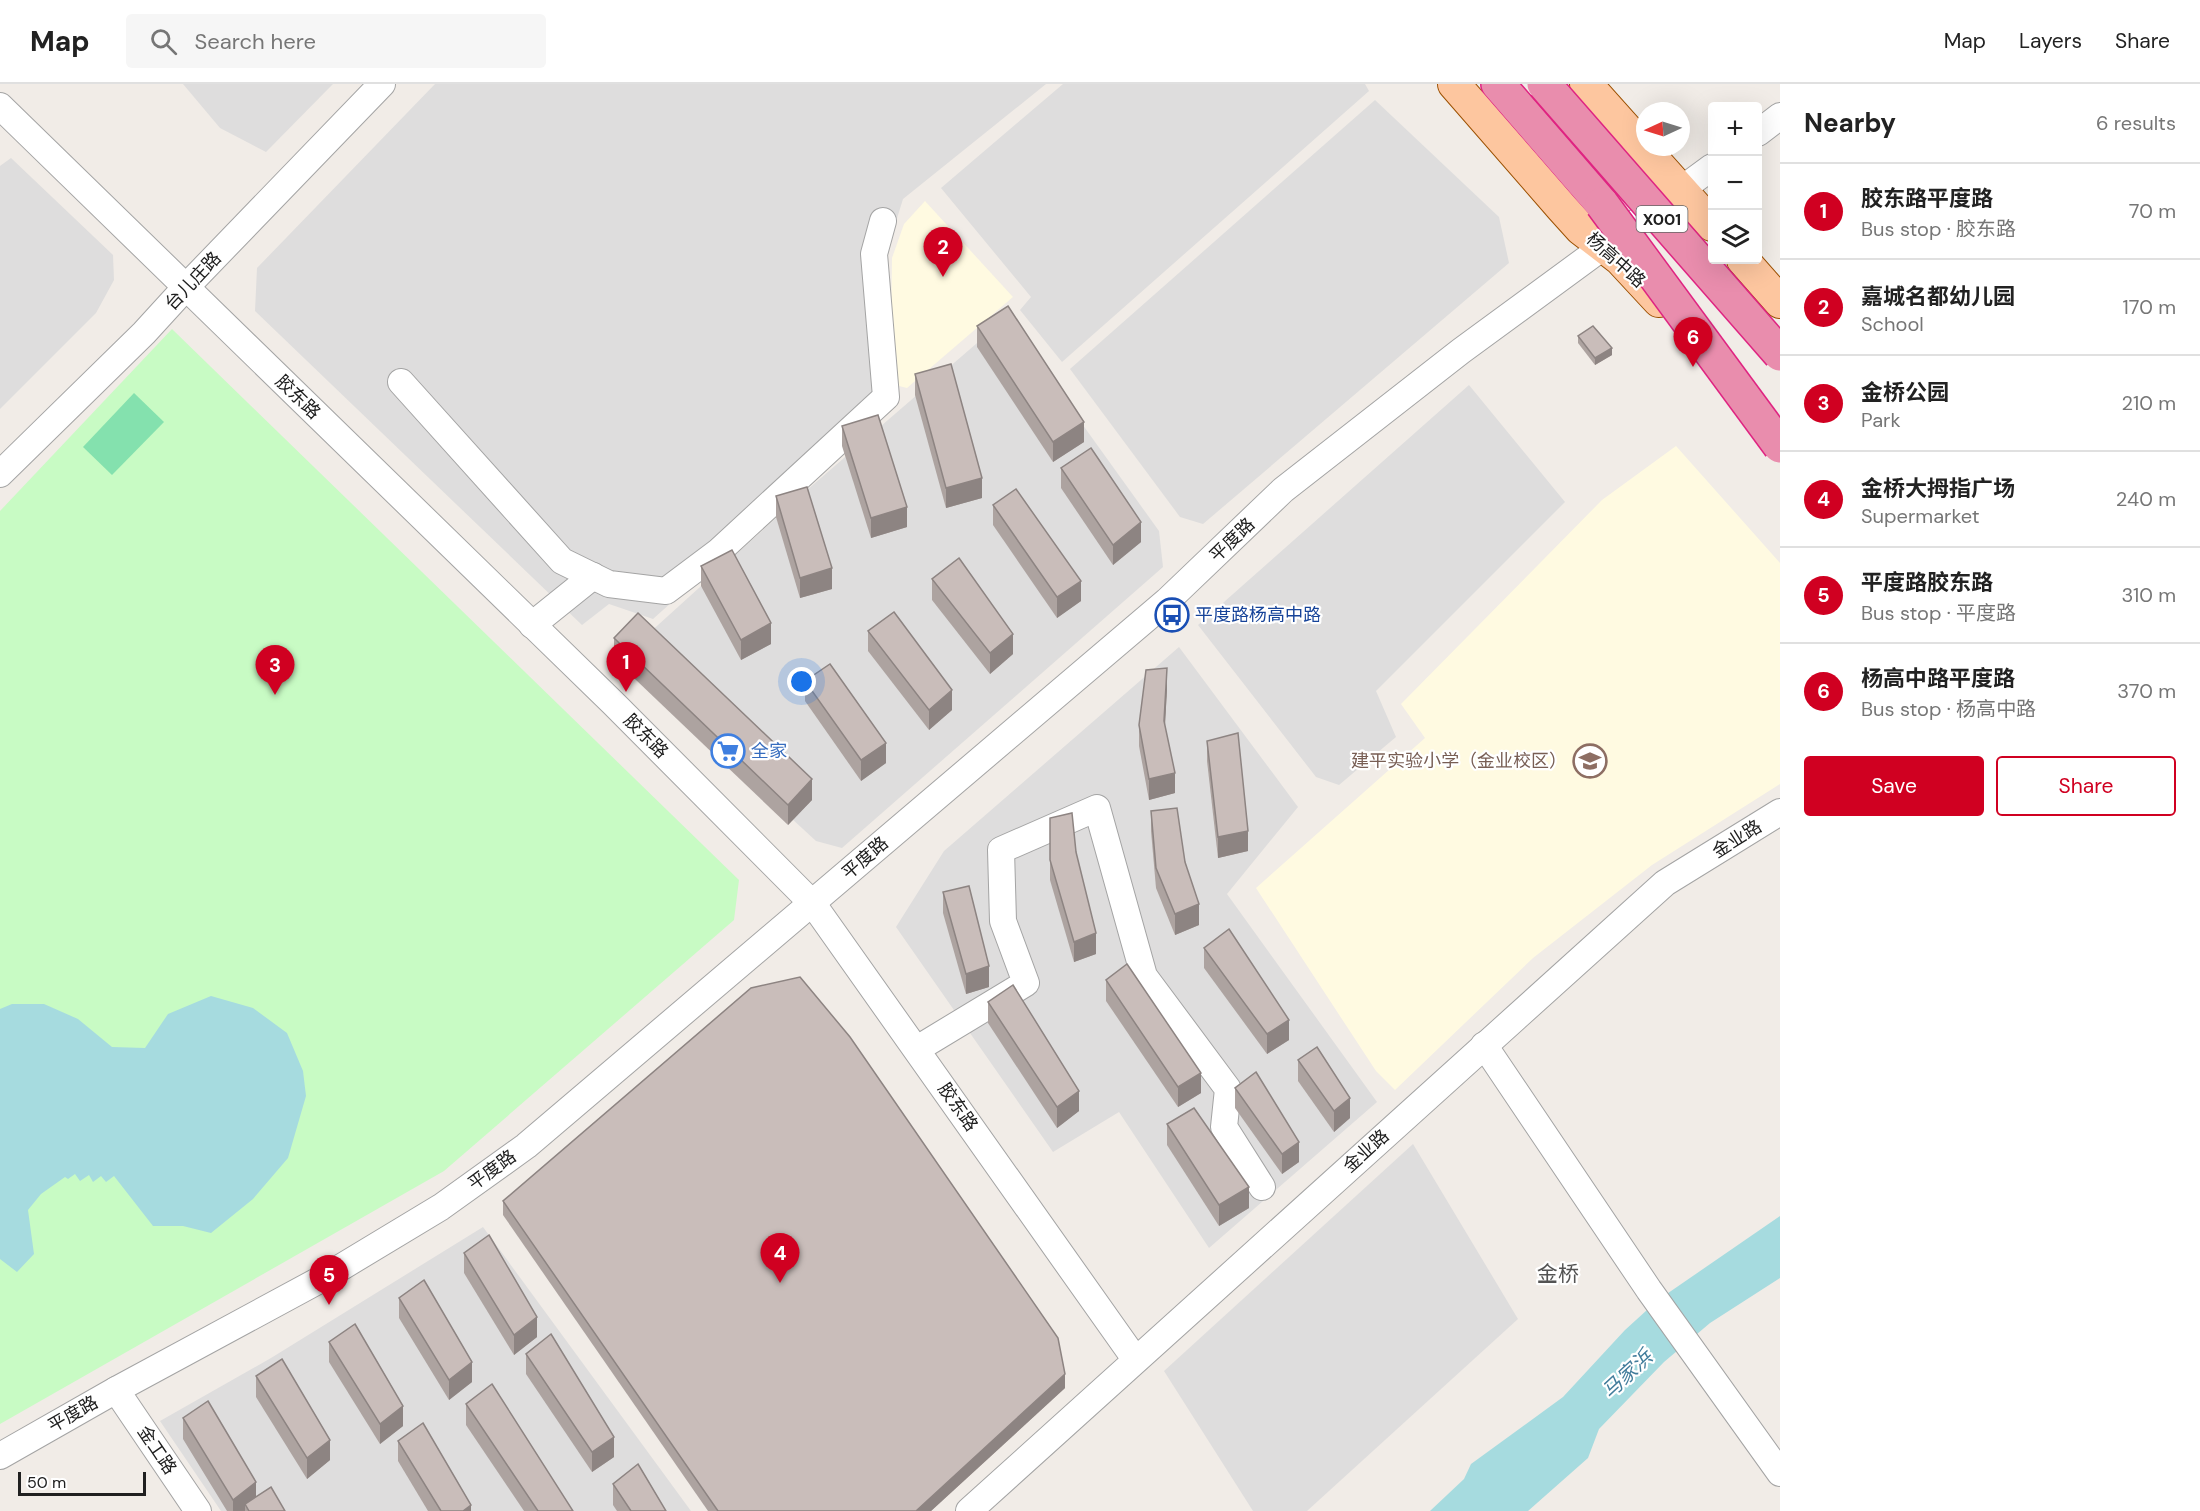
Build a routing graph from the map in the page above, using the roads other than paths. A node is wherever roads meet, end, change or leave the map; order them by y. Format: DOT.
graph roads {
  1 [pos="382,84"];
  2 [pos="1454,84"];
  3 [pos="1498,84"];
  4 [pos="1544,84"];
  5 [pos="1586,84"];
  6 [pos="0,106"];
  7 [pos="1780,116"];
  8 [pos="1762,130"];
  9 [pos="1708,171"];
  10 [pos="1681,190"];
  11 [pos="1602,204"];
  12 [pos="1708,220"];
  13 [pos="883,221"];
  14 [pos="1603,246"];
  15 [pos="1747,264"];
  16 [pos="186,287"];
  17 [pos="1780,302"];
  18 [pos="1780,352"];
  19 [pos="401,382"];
  20 [pos="1780,413"];
  21 [pos="1780,435"];
  22 [pos="1780,446"];
  23 [pos="0,474"];
  24 [pos="593,576"];
  25 [pos="532,626"];
  26 [pos="1780,812"];
  27 [pos="813,904"];
  28 [pos="1484,1045"];
  29 [pos="917,1049"];
  30 [pos="1262,1187"];
  31 [pos="1135,1359"];
  32 [pos="116,1390"];
  33 [pos="0,1456"];
  34 [pos="1780,1473"];
  35 [pos="198,1511"];
  36 [pos="969,1511"];
  1 -- 16 [label="street, 台儿庄路"];
  2 -- 14 [label="main road, 杨高中路"];
  3 -- 11 [label="highway, 杨高中路 / X001"];
  4 -- 18 [label="highway, X001, bridge"];
  5 -- 10 [label="main road, X001"];
  6 -- 16 [label="street, 胶东路"];
  7 -- 8 [label="street"];
  9 -- 10 [label="street, 平度路"];
  10 -- 12 [label="main road, X001"];
  10 -- 14 [label="street, 平度路"];
  11 -- 20 [label="highway, 杨高中路 / X001, bridge"];
  11 -- 22 [label="highway, bridge"];
  13 -- 24 [label="street"];
  14 -- 21 [label="main road, 杨高中路"];
  14 -- 27 [label="street, 平度路"];
  15 -- 17 [label="main road"];
  16 -- 23 [label="street, 台儿庄路"];
  16 -- 25 [label="street, 胶东路"];
  19 -- 24 [label="street"];
  24 -- 25 [label="street"];
  25 -- 27 [label="street, 胶东路"];
  26 -- 28 [label="street, 金业路"];
  27 -- 29 [label="street, 胶东路"];
  27 -- 32 [label="street, 平度路"];
  28 -- 31 [label="street, 金业路"];
  28 -- 34 [label="street"];
  29 -- 30 [label="street"];
  29 -- 31 [label="street, 胶东路"];
  31 -- 36 [label="street, 金业路"];
  32 -- 33 [label="street, 平度路"];
  32 -- 35 [label="street, 金工路"];
}
